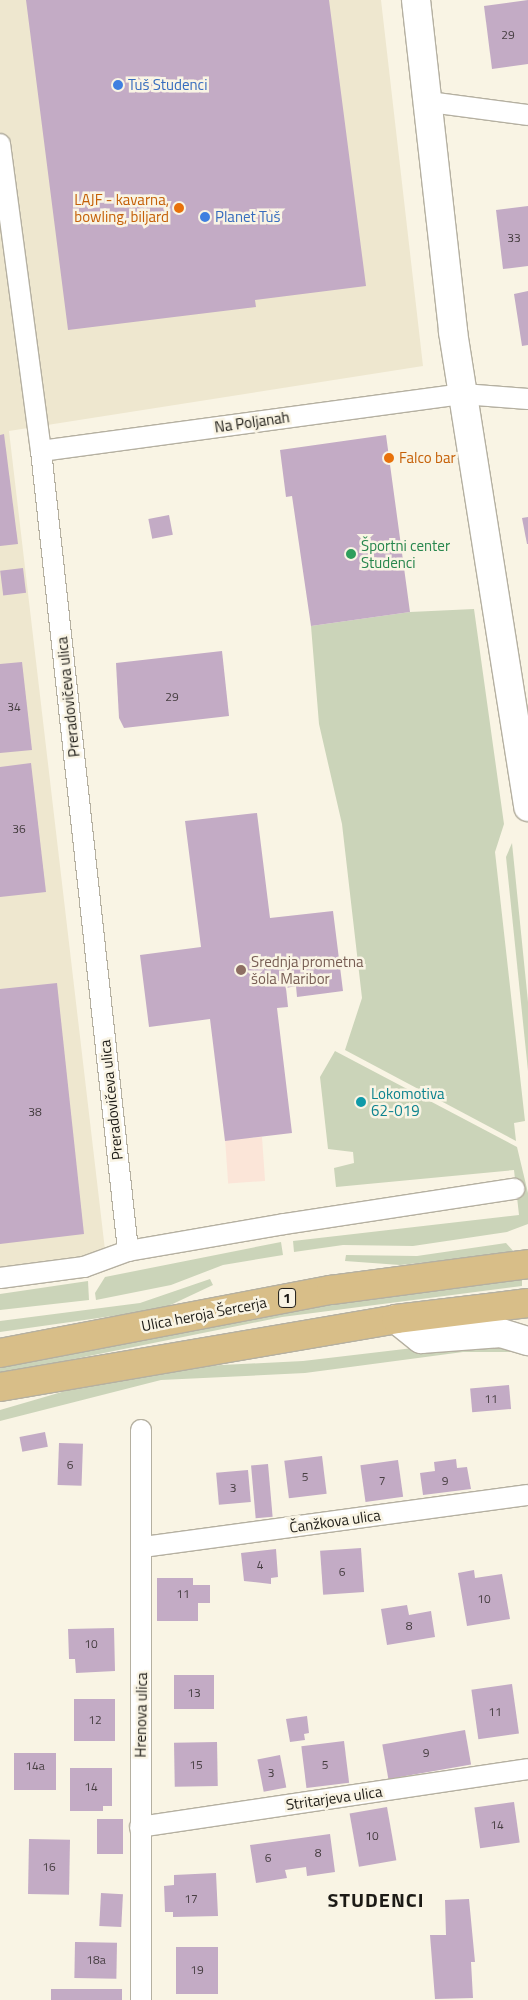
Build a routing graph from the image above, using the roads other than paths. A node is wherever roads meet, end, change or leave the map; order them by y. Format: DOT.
graph roads {
  1 [pos="416,0"];
  2 [pos="429,102"];
  3 [pos="528,115"];
  4 [pos="0,144"];
  5 [pos="463,394"];
  6 [pos="528,399"];
  7 [pos="41,451"];
  8 [pos="528,807"];
  9 [pos="514,1189"];
  10 [pos="128,1251"];
  11 [pos="528,1264"];
  12 [pos="0,1278"];
  13 [pos="528,1304"];
  14 [pos="396,1319"];
  15 [pos="528,1341"];
  16 [pos="0,1354"];
  17 [pos="0,1387"];
  18 [pos="141,1430"];
  19 [pos="528,1495"];
  20 [pos="143,1547"];
  21 [pos="528,1769"];
  22 [pos="140,1827"];
  23 [pos="141,2000"];
  1 -- 2 [label="street"];
  2 -- 3 [label="street"];
  2 -- 5 [label="street"];
  4 -- 7 [label="street, Preradovičeva ulica"];
  5 -- 6 [label="street, Na Poljanah"];
  5 -- 7 [label="street, Na Poljanah"];
  5 -- 8 [label="street"];
  7 -- 10 [label="street, Preradovičeva ulica"];
  9 -- 10 [label="street"];
  10 -- 12 [label="street"];
  11 -- 16 [label="main road, Ulica heroja Šercerja / 1"];
  13 -- 14 [label="main road"];
  14 -- 15 [label="street"];
  14 -- 17 [label="main road"];
  18 -- 20 [label="street, Hrenova ulica"];
  19 -- 20 [label="street, Čanžkova ulica"];
  20 -- 22 [label="street, Hrenova ulica"];
  21 -- 22 [label="street, Stritarjeva ulica"];
  22 -- 23 [label="street, Hrenova ulica"];
}
